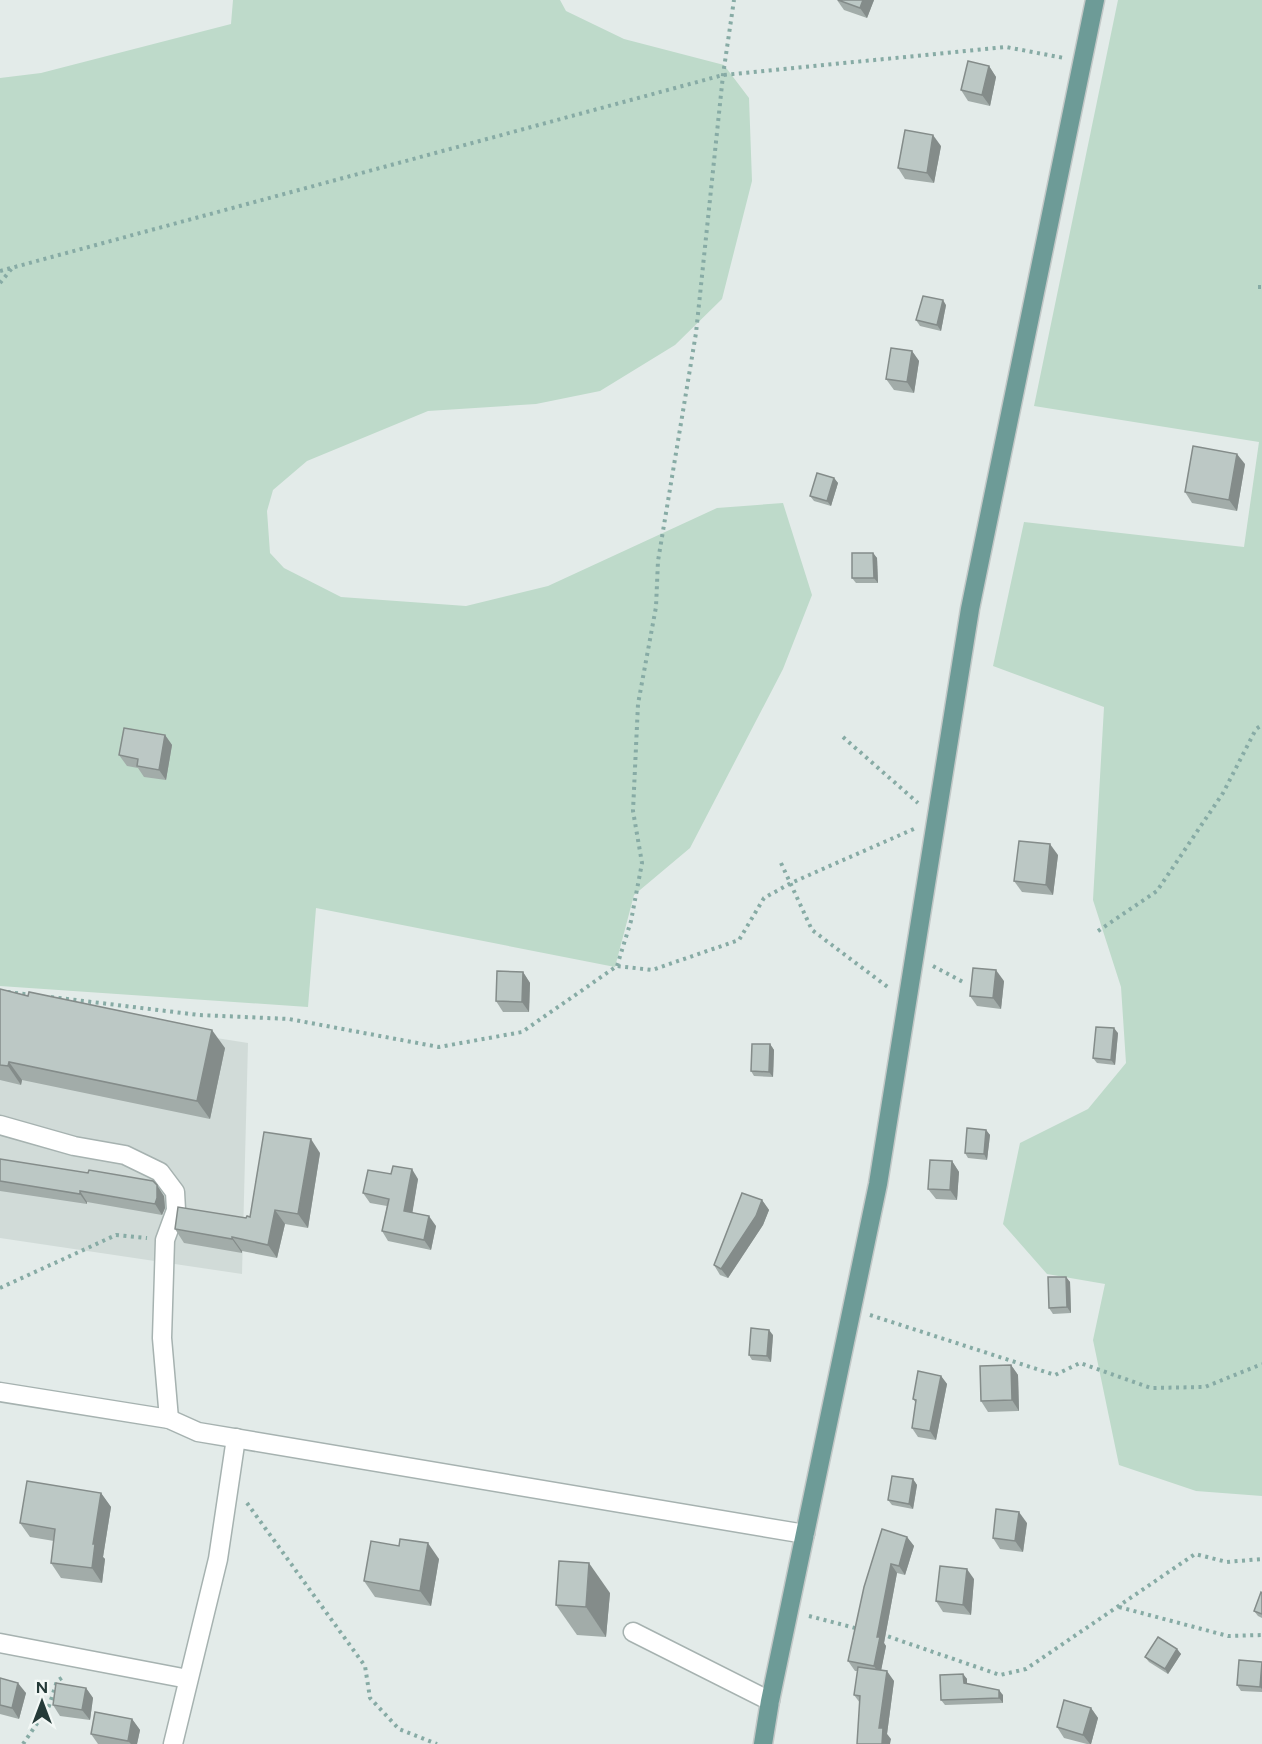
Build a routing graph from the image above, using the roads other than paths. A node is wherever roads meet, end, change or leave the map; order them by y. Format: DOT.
graph roads {
  1 [pos="1095,0"];
  2 [pos="0,1125"];
  3 [pos="0,1392"];
  4 [pos="169,1419"];
  5 [pos="236,1438"];
  6 [pos="805,1534"];
  7 [pos="633,1632"];
  8 [pos="0,1643"];
  9 [pos="188,1679"];
  10 [pos="770,1701"];
  11 [pos="173,1744"];
  12 [pos="763,1744"];
  1 -- 6 [label="main road"];
  2 -- 4 [label="street"];
  3 -- 4 [label="street"];
  4 -- 5 [label="street"];
  5 -- 6 [label="street"];
  5 -- 9 [label="street"];
  6 -- 10 [label="main road"];
  7 -- 10 [label="street"];
  8 -- 9 [label="street"];
  9 -- 11 [label="street"];
  10 -- 12 [label="main road"];
}
